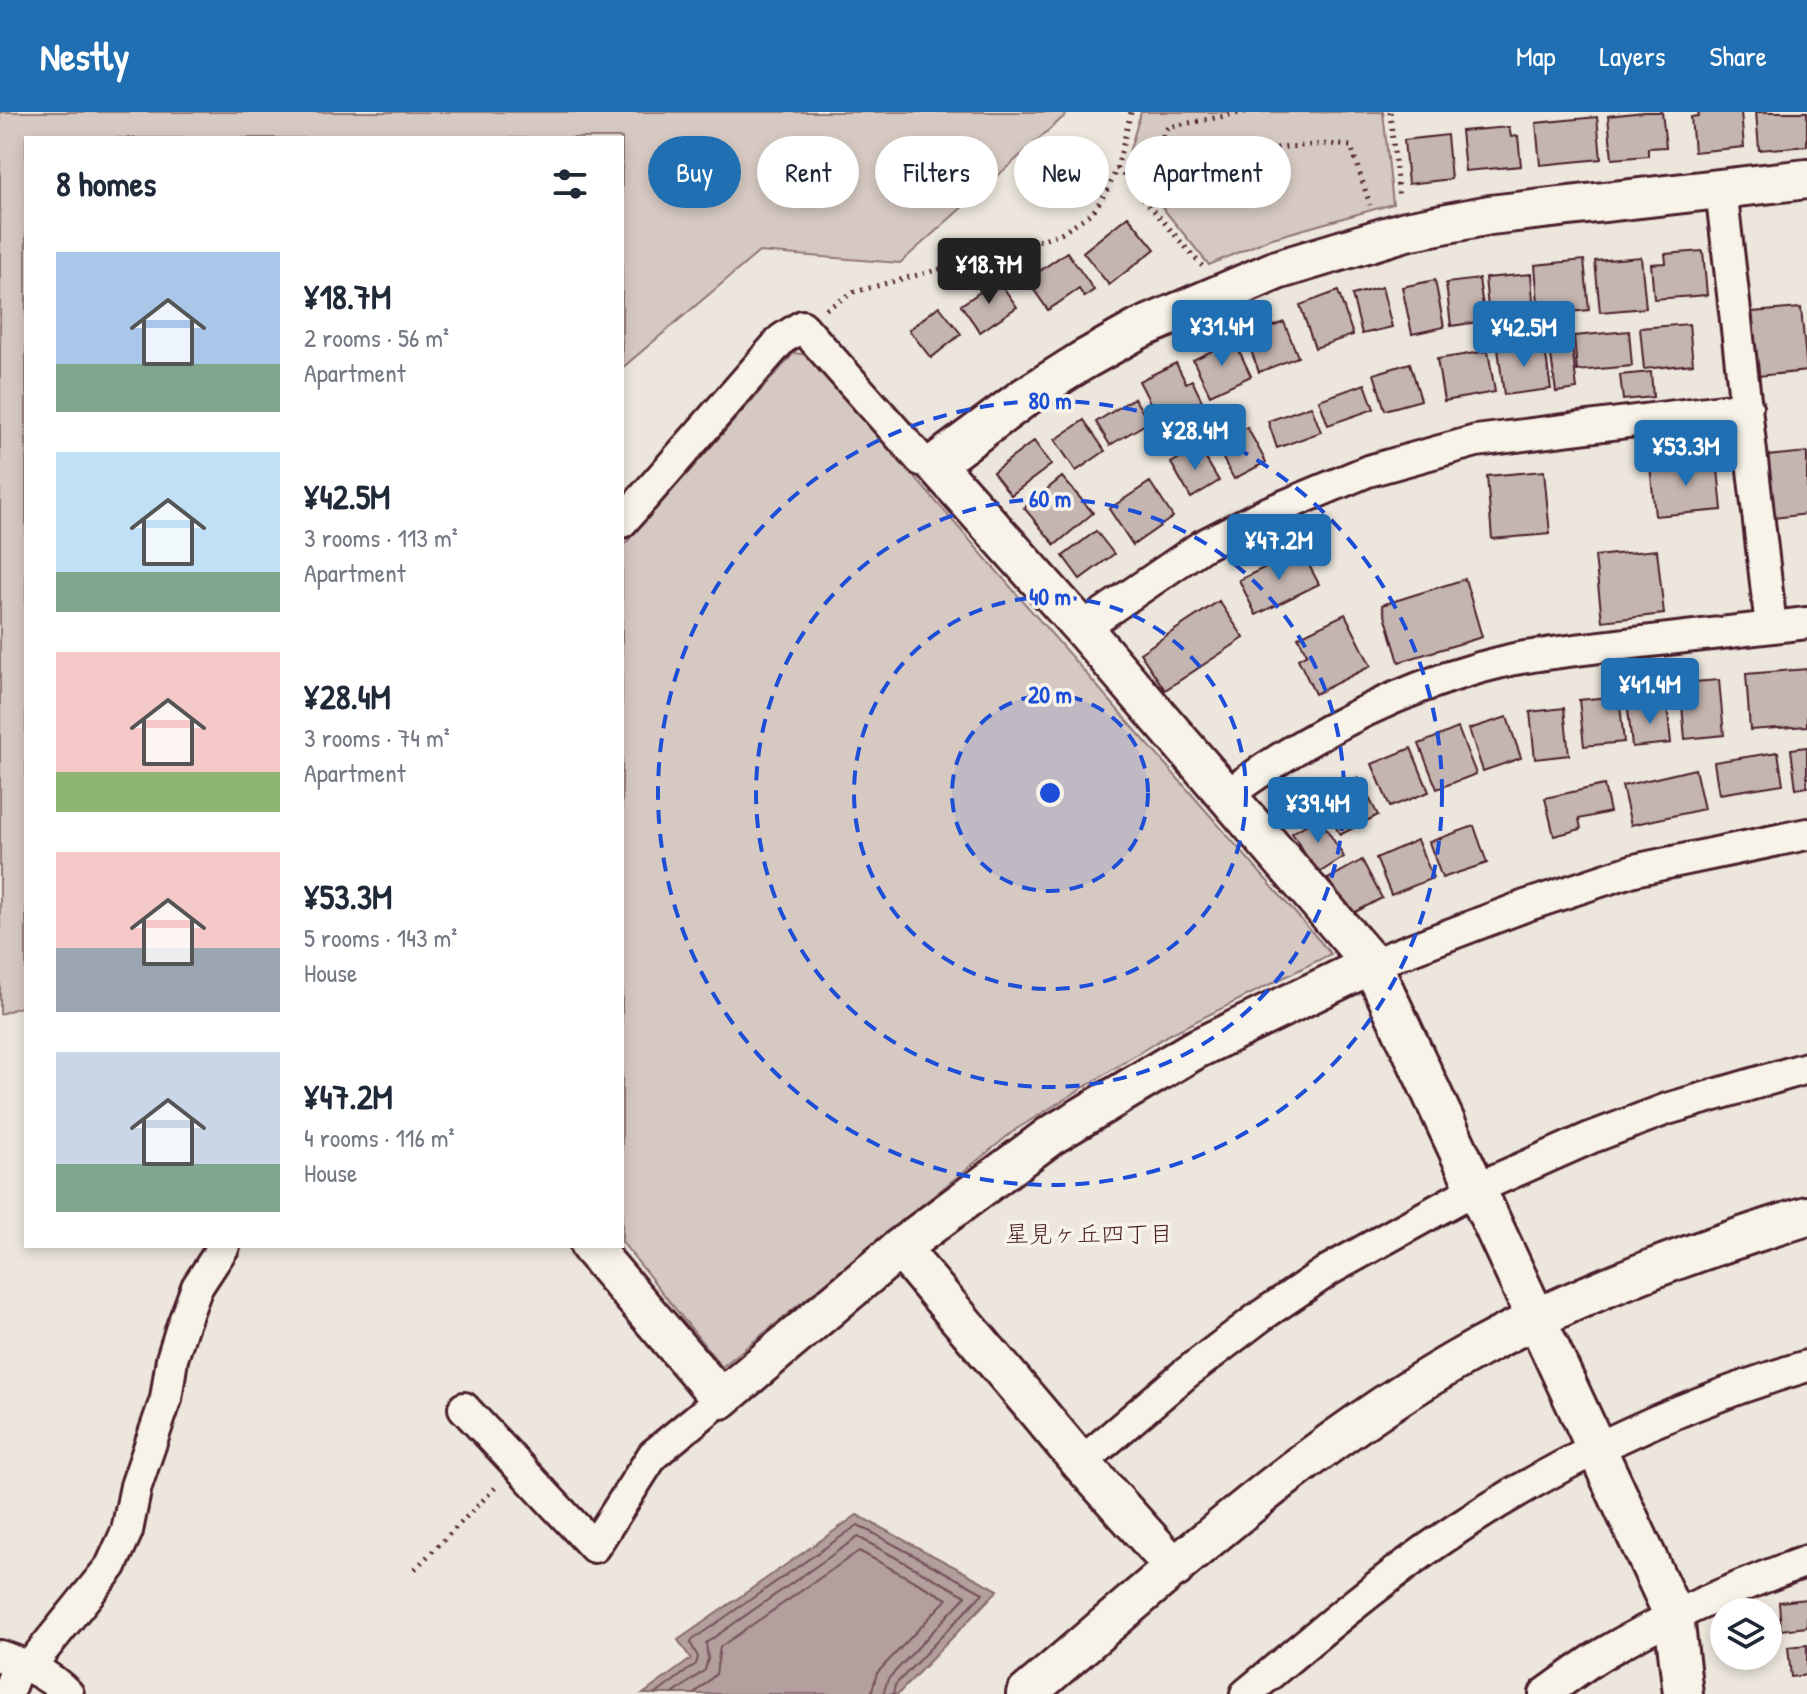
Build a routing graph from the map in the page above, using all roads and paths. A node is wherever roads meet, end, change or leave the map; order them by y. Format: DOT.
graph roads {
  1 [pos="1131,112"];
  2 [pos="1246,112"];
  3 [pos="1390,112"];
  4 [pos="1117,168"];
  5 [pos="1807,179"];
  6 [pos="1721,189"];
  7 [pos="1390,226"];
  8 [pos="1220,293"];
  9 [pos="802,326"];
  10 [pos="1747,407"];
  11 [pos="935,464"];
  12 [pos="624,520"];
  13 [pos="1807,623"];
  14 [pos="1771,627"];
  15 [pos="1082,628"];
  16 [pos="1226,796"];
  17 [pos="1807,834"];
  18 [pos="1372,964"];
  19 [pos="1807,1068"];
  20 [pos="1475,1189"];
  21 [pos="1807,1216"];
  22 [pos="223,1248"];
  23 [pos="592,1248"];
  24 [pos="900,1248"];
  25 [pos="1536,1318"];
  26 [pos="1807,1366"];
  27 [pos="721,1399"];
  28 [pos="464,1408"];
  29 [pos="1595,1449"];
  30 [pos="1081,1463"];
  31 [pos="518,1465"];
  32 [pos="1807,1561"];
  33 [pos="1175,1568"];
  34 [pos="415,1569"];
  35 [pos="1674,1616"];
  36 [pos="16,1662"];
  37 [pos="7,1694"];
  38 [pos="68,1694"];
  39 [pos="1026,1694"];
  40 [pos="1246,1694"];
  41 [pos="1545,1694"];
  42 [pos="1683,1694"];
  1 -- 4 [label="path"];
  2 -- 7 [label="path"];
  3 -- 7 [label="path"];
  4 -- 8 [label="path"];
  4 -- 9 [label="path"];
  5 -- 6 [label="street"];
  6 -- 7 [label="street"];
  6 -- 10 [label="street"];
  7 -- 8 [label="street"];
  8 -- 11 [label="street"];
  9 -- 11 [label="street"];
  9 -- 12 [label="street"];
  10 -- 14 [label="street"];
  10 -- 15 [label="street"];
  11 -- 15 [label="street"];
  13 -- 14 [label="street"];
  14 -- 16 [label="street"];
  15 -- 16 [label="street"];
  16 -- 18 [label="street"];
  17 -- 18 [label="street"];
  18 -- 20 [label="street"];
  18 -- 24 [label="street"];
  19 -- 20 [label="street"];
  20 -- 25 [label="street"];
  20 -- 30 [label="street"];
  21 -- 25 [label="street"];
  22 -- 36 [label="street"];
  23 -- 27 [label="street"];
  24 -- 27 [label="street"];
  24 -- 30 [label="street"];
  25 -- 29 [label="street"];
  25 -- 33 [label="street"];
  26 -- 29 [label="street"];
  27 -- 31 [label="street"];
  28 -- 31 [label="street"];
  29 -- 35 [label="street"];
  29 -- 40 [label="street"];
  30 -- 33 [label="street"];
  31 -- 34 [label="path"];
  32 -- 35 [label="street"];
  33 -- 39 [label="street"];
  35 -- 41 [label="street"];
  35 -- 42 [label="street"];
  36 -- 37 [label="street"];
  36 -- 38 [label="street"];
}
